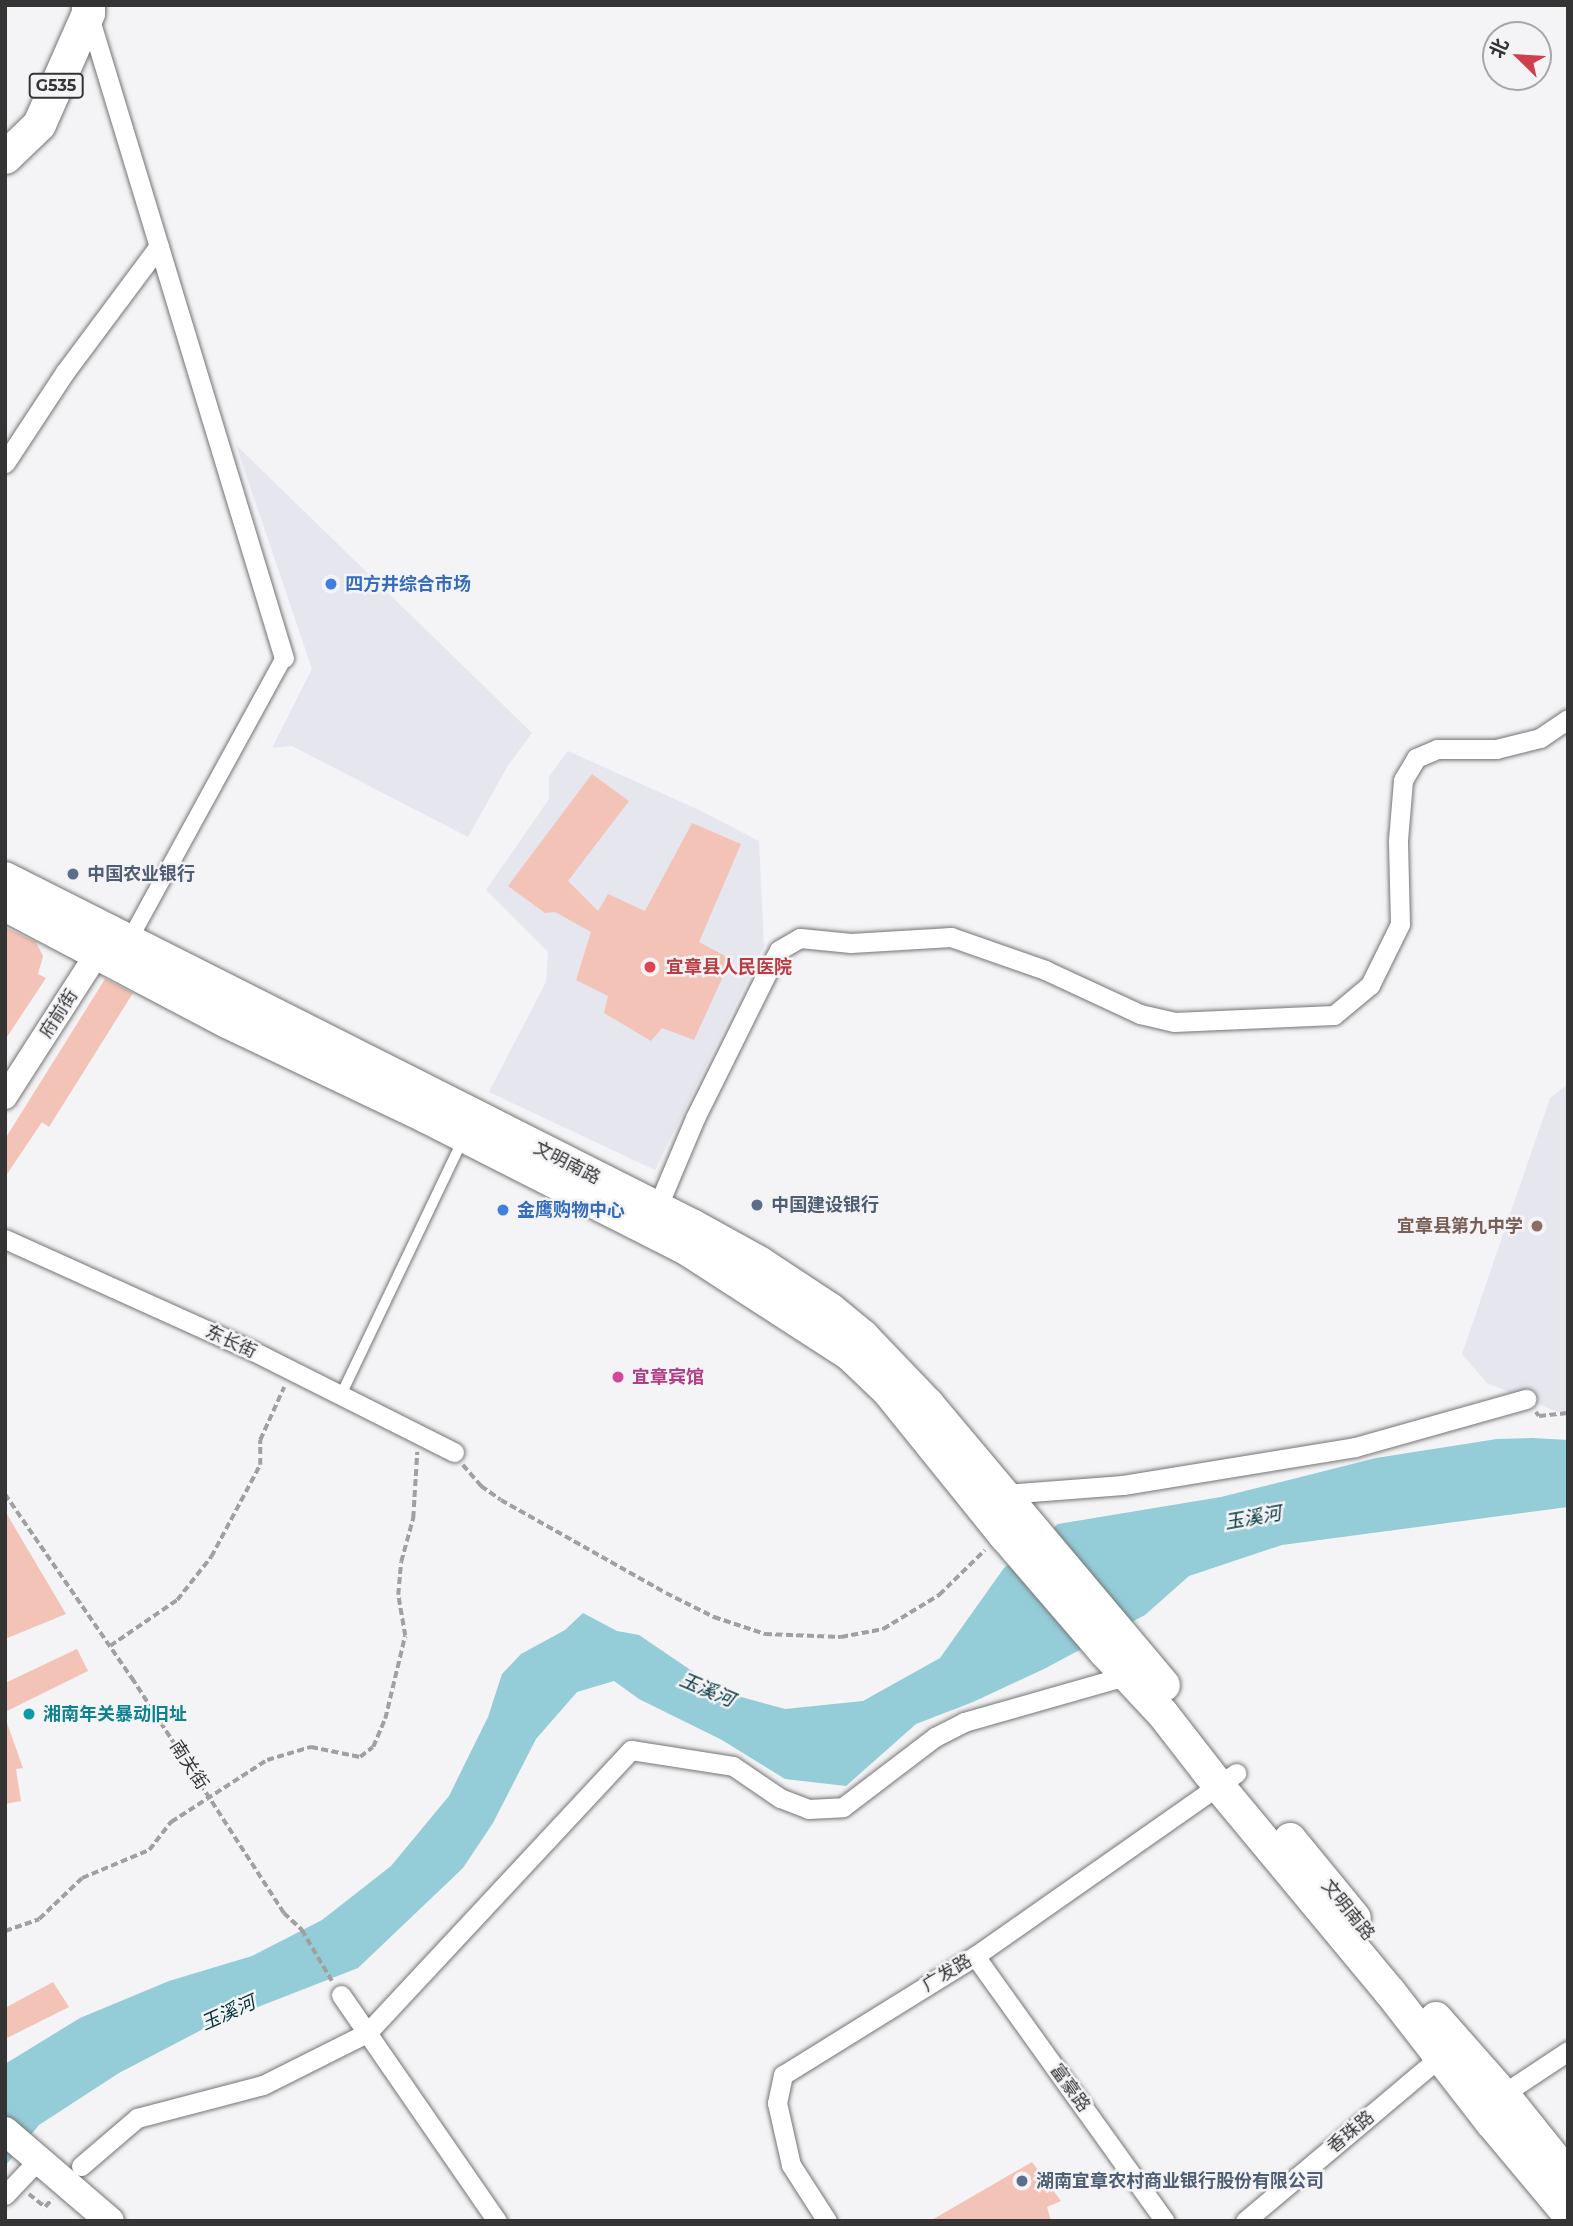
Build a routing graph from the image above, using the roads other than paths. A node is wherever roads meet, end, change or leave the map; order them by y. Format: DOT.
graph roads {
  1 [pos="88,9"];
  2 [pos="5,157"];
  3 [pos="159,246"];
  4 [pos="5,463"];
  5 [pos="284,658"];
  6 [pos="1568,719"];
  7 [pos="5,878"];
  8 [pos="5,905"];
  9 [pos="115,936"];
  10 [pos="5,1097"];
  11 [pos="468,1127"];
  12 [pos="657,1208"];
  13 [pos="5,1239"];
  14 [pos="341,1395"];
  15 [pos="1526,1399"];
  16 [pos="454,1452"];
  17 [pos="1005,1494"];
  18 [pos="1024,1538"];
  19 [pos="1140,1672"];
  20 [pos="1227,1779"];
  21 [pos="975,1956"];
  22 [pos="341,1995"];
  23 [pos="367,2033"];
  24 [pos="1448,2050"];
  25 [pos="1568,2051"];
  26 [pos="1503,2094"];
  27 [pos="5,2130"];
  28 [pos="37,2158"];
  29 [pos="80,2166"];
  30 [pos="1568,2175"];
  31 [pos="5,2195"];
  32 [pos="1568,2214"];
  33 [pos="110,2221"];
  34 [pos="498,2221"];
  35 [pos="827,2221"];
  36 [pos="1165,2221"];
  37 [pos="1245,2221"];
  1 -- 2 [label="highway, G535"];
  1 -- 3 [label="street"];
  3 -- 4 [label="street"];
  3 -- 5 [label="street"];
  5 -- 9 [label="street"];
  6 -- 12 [label="street"];
  7 -- 9 [label="main road"];
  8 -- 9 [label="main road"];
  9 -- 10 [label="street, 府前街"];
  9 -- 11 [label="main road, 文明南路"];
  11 -- 12 [label="main road, 文明南路"];
  11 -- 14 [label="lane"];
  11 -- 18 [label="main road"];
  12 -- 17 [label="main road, 文明南路"];
  13 -- 14 [label="street, 东长街"];
  14 -- 16 [label="street, 东长街"];
  15 -- 17 [label="street"];
  17 -- 18 [label="main road, 文明南路"];
  18 -- 19 [label="main road, 文明南路"];
  19 -- 20 [label="main road, 文明南路"];
  19 -- 23 [label="street"];
  20 -- 21 [label="street, 广发路"];
  20 -- 24 [label="main road, 文明南路"];
  21 -- 35 [label="street, 广发路"];
  21 -- 36 [label="street, 富豪路"];
  22 -- 23 [label="street"];
  23 -- 29 [label="street"];
  23 -- 34 [label="street"];
  24 -- 26 [label="main road, 文明南路"];
  24 -- 32 [label="main road"];
  24 -- 37 [label="street, 香珠路"];
  25 -- 26 [label="street"];
  26 -- 30 [label="main road, 文明南路"];
  27 -- 28 [label="main road"];
  28 -- 31 [label="street"];
  28 -- 33 [label="main road"];
}
